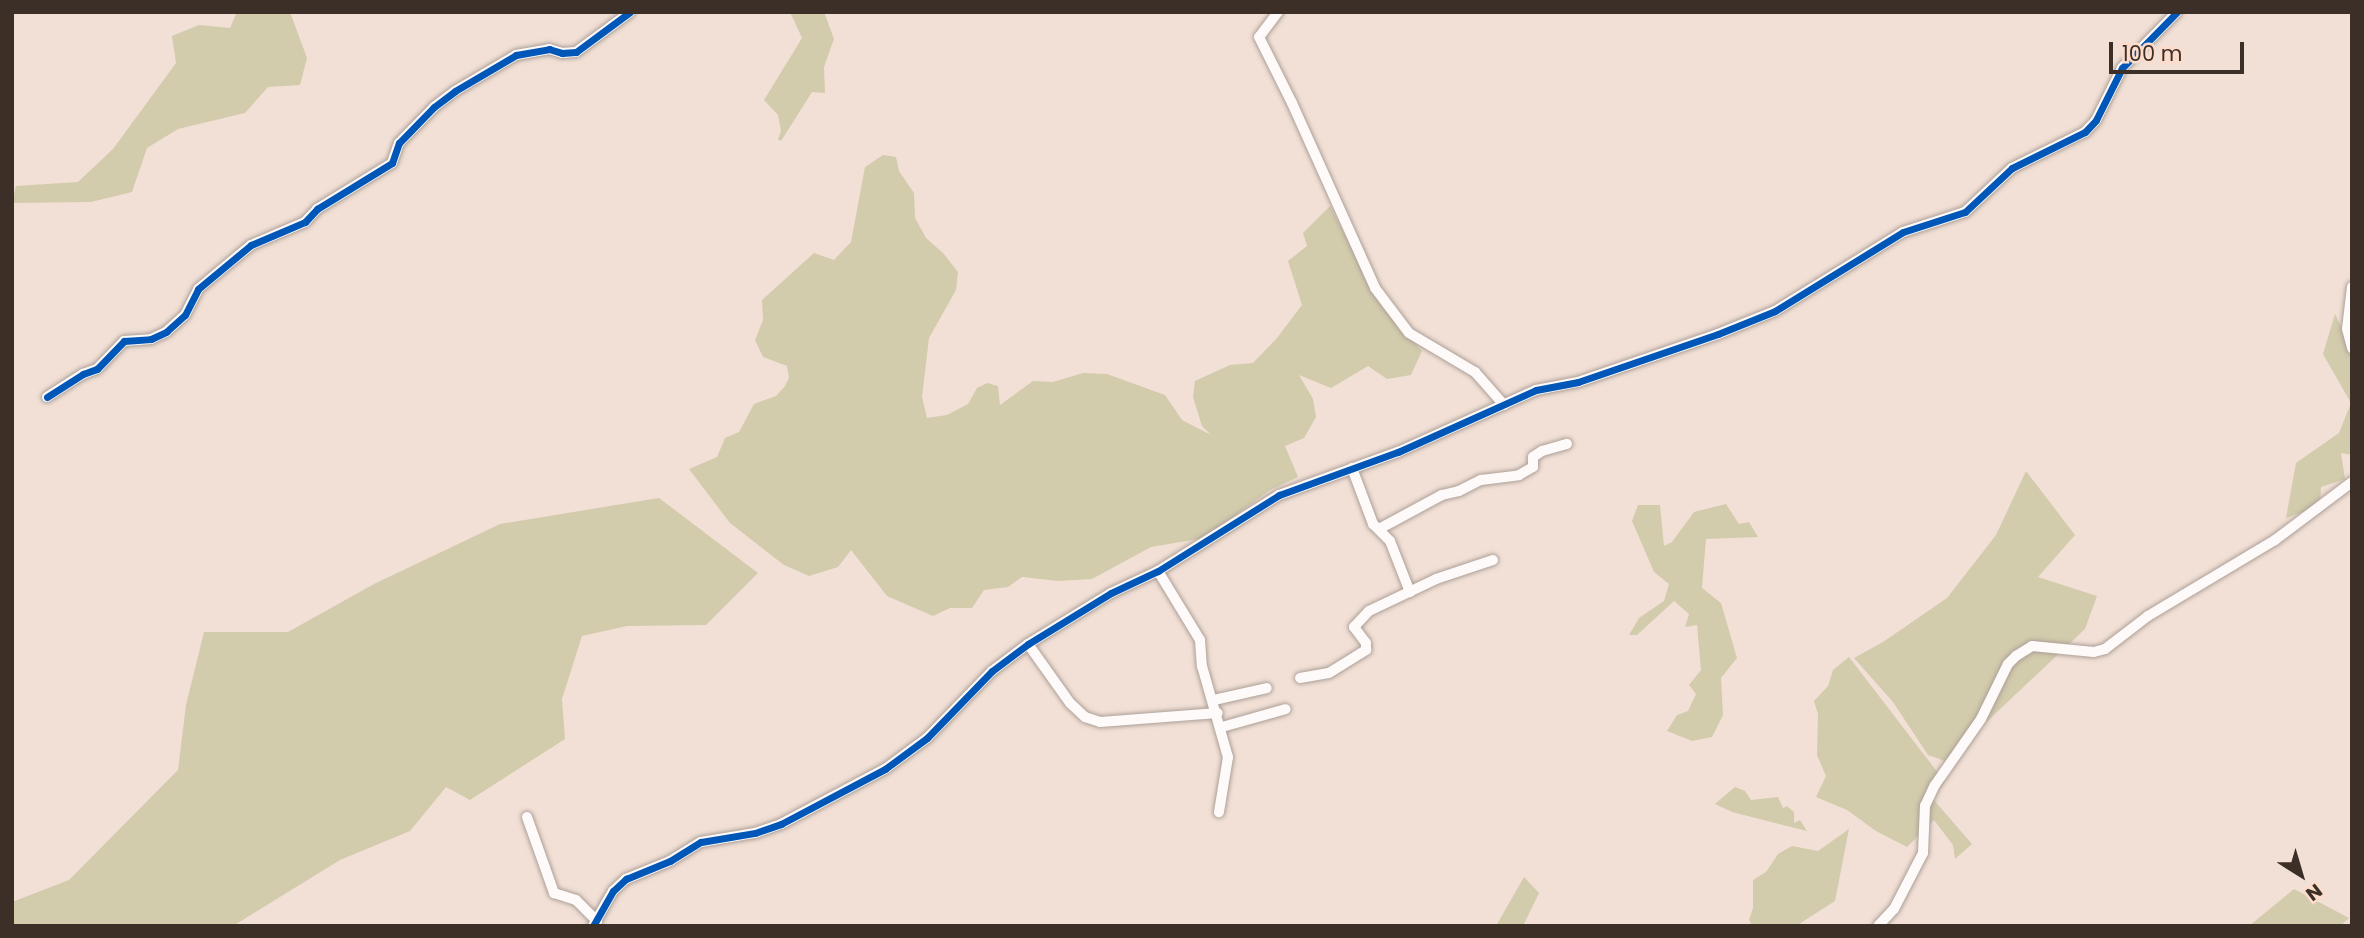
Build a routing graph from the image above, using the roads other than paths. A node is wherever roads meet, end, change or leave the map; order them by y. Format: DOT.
graph roads {
  1 [pos="630,12"];
  2 [pos="1278,12"];
  3 [pos="2177,12"];
  4 [pos="2352,286"];
  5 [pos="2352,348"];
  6 [pos="47,397"];
  7 [pos="1504,405"];
  8 [pos="1567,444"];
  9 [pos="1352,468"];
  10 [pos="2352,482"];
  11 [pos="1379,530"];
  12 [pos="1493,560"];
  13 [pos="1158,571"];
  14 [pos="1410,592"];
  15 [pos="1028,644"];
  16 [pos="1300,678"];
  17 [pos="1266,688"];
  18 [pos="1214,700"];
  19 [pos="1286,709"];
  20 [pos="1218,713"];
  21 [pos="1222,727"];
  22 [pos="1219,812"];
  23 [pos="527,817"];
  24 [pos="595,923"];
  25 [pos="1878,926"];
  1 -- 6 [label="street"];
  2 -- 7 [label="street"];
  3 -- 7 [label="street"];
  4 -- 5 [label="street"];
  7 -- 9 [label="street"];
  8 -- 11 [label="street"];
  9 -- 11 [label="street"];
  9 -- 13 [label="street"];
  10 -- 25 [label="street"];
  11 -- 14 [label="street"];
  12 -- 14 [label="street"];
  13 -- 15 [label="street"];
  13 -- 18 [label="street"];
  14 -- 16 [label="street"];
  15 -- 20 [label="street"];
  15 -- 24 [label="street"];
  17 -- 18 [label="street"];
  18 -- 20 [label="street"];
  19 -- 21 [label="street"];
  20 -- 21 [label="street"];
  21 -- 22 [label="street"];
  23 -- 24 [label="street"];
}
